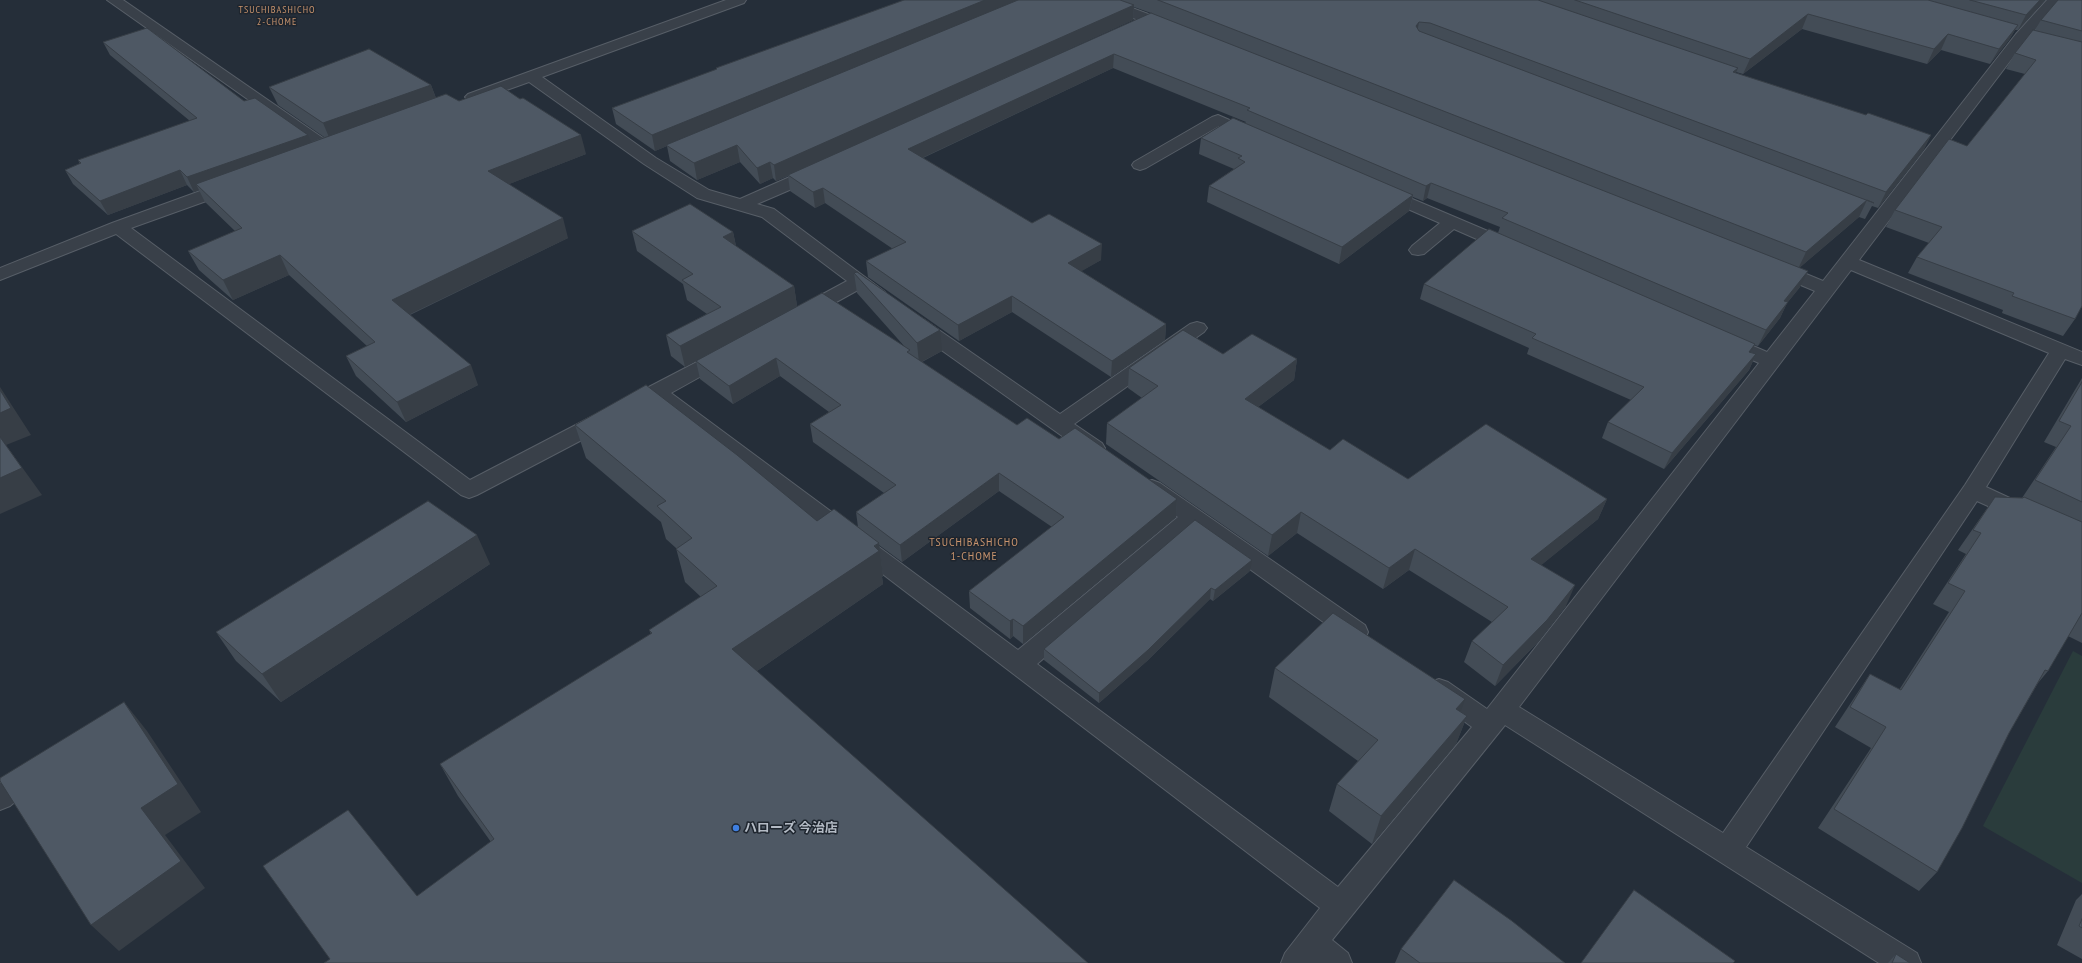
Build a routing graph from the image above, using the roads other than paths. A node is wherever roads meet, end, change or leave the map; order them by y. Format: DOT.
graph roads {
  1 [pos="114,0"];
  2 [pos="739,0"];
  3 [pos="1098,0"];
  4 [pos="2054,0"];
  5 [pos="1151,19"];
  6 [pos="1129,29"];
  7 [pos="1182,32"];
  8 [pos="531,76"];
  9 [pos="456,103"];
  10 [pos="1269,142"];
  11 [pos="345,144"];
  12 [pos="330,150"];
  13 [pos="315,155"];
  14 [pos="1140,165"];
  15 [pos="828,166"];
  16 [pos="242,182"];
  17 [pos="1372,187"];
  18 [pos="742,205"];
  19 [pos="1452,222"];
  20 [pos="118,227"];
  21 [pos="1418,250"];
  22 [pos="1525,254"];
  23 [pos="1848,262"];
  24 [pos="1761,263"];
  25 [pos="0,274"];
  26 [pos="859,282"];
  27 [pos="1827,289"];
  28 [pos="789,320"];
  29 [pos="1197,328"];
  30 [pos="1706,332"];
  31 [pos="741,346"];
  32 [pos="2071,354"];
  33 [pos="1772,361"];
  34 [pos="657,392"];
  35 [pos="1060,424"];
  36 [pos="1110,459"];
  37 [pos="1136,477"];
  38 [pos="1973,490"];
  39 [pos="1193,517"];
  40 [pos="2034,519"];
  41 [pos="1374,644"];
  42 [pos="1019,664"];
  43 [pos="1425,680"];
  44 [pos="1496,718"];
  45 [pos="1727,851"];
  46 [pos="1340,906"];
  47 [pos="1304,953"];
  48 [pos="1337,963"];
  49 [pos="1906,963"];
  1 -- 12 [label="street"];
  2 -- 8 [label="street"];
  3 -- 5 [label="street"];
  4 -- 23 [label="street"];
  5 -- 6 [label="street"];
  5 -- 7 [label="street"];
  8 -- 9 [label="street"];
  8 -- 18 [label="street"];
  10 -- 14 [label="street"];
  11 -- 12 [label="street"];
  12 -- 13 [label="street"];
  15 -- 18 [label="street"];
  16 -- 20 [label="street"];
  17 -- 19 [label="street"];
  18 -- 26 [label="street"];
  19 -- 21 [label="street"];
  19 -- 22 [label="street"];
  20 -- 25 [label="street"];
  20 -- 34 [label="street"];
  23 -- 27 [label="street"];
  23 -- 32 [label="street"];
  24 -- 27 [label="street"];
  26 -- 28 [label="street"];
  26 -- 35 [label="street"];
  27 -- 33 [label="street"];
  29 -- 35 [label="street"];
  30 -- 33 [label="street"];
  31 -- 34 [label="street"];
  32 -- 38 [label="street"];
  33 -- 44 [label="street"];
  34 -- 42 [label="street"];
  35 -- 36 [label="street"];
  37 -- 39 [label="street"];
  38 -- 40 [label="street"];
  38 -- 45 [label="street"];
  39 -- 41 [label="street"];
  39 -- 42 [label="street"];
  42 -- 46 [label="street"];
  43 -- 44 [label="street"];
  44 -- 45 [label="street"];
  44 -- 46 [label="street"];
  45 -- 49 [label="street"];
  46 -- 47 [label="street"];
  47 -- 48 [label="street"];
}
